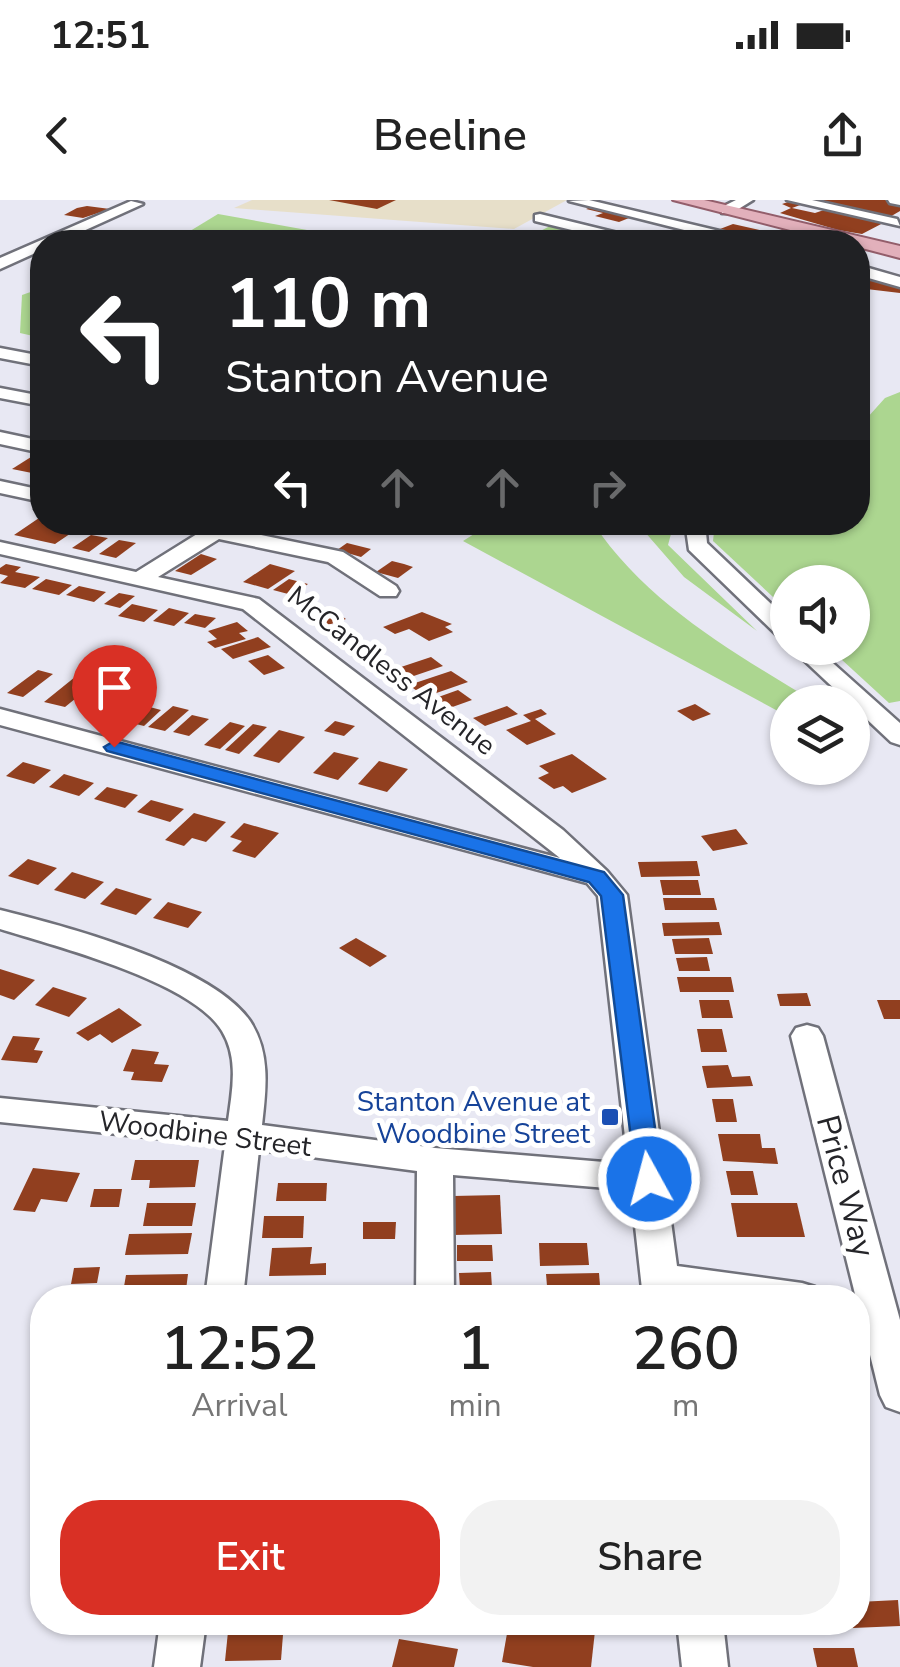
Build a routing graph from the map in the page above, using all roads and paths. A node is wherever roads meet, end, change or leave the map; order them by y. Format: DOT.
graph roads {
  1 [pos="682,200"];
  2 [pos="746,200"];
  3 [pos="794,200"];
  4 [pos="577,201"];
  5 [pos="129,202"];
  6 [pos="727,210"];
  7 [pos="899,222"];
  8 [pos="73,230"];
  9 [pos="588,230"];
  10 [pos="698,230"];
  11 [pos="801,230"];
  12 [pos="870,242"];
  13 [pos="870,248"];
  14 [pos="30,251"];
  15 [pos="900,252"];
  16 [pos="0,264"];
  17 [pos="870,273"];
  18 [pos="900,282"];
  19 [pos="0,352"];
  20 [pos="30,358"];
  21 [pos="0,393"];
  22 [pos="30,399"];
  23 [pos="0,438"];
  24 [pos="30,444"];
  25 [pos="0,488"];
  26 [pos="30,494"];
  27 [pos="209,535"];
  28 [pos="252,535"];
  29 [pos="696,535"];
  30 [pos="0,548"];
  31 [pos="140,578"];
  32 [pos="388,591"];
  33 [pos="770,615"];
  34 [pos="822,665"];
  35 [pos="0,717"];
  36 [pos="900,737"];
  37 [pos="596,877"];
  38 [pos="0,919"];
  39 [pos="807,1036"];
  40 [pos="0,1110"];
  41 [pos="242,1135"];
  42 [pos="435,1161"];
  43 [pos="649,1179"];
  44 [pos="225,1285"];
  45 [pos="435,1285"];
  46 [pos="661,1285"];
  47 [pos="878,1308"];
  48 [pos="900,1395"];
  49 [pos="181,1635"];
  50 [pos="701,1635"];
  51 [pos="177,1667"];
  52 [pos="705,1667"];
  1 -- 6 [label="main road"];
  2 -- 6 [label="street"];
  3 -- 7 [label="street"];
  4 -- 9 [label="street"];
  4 -- 10 [label="street"];
  5 -- 8 [label="street"];
  6 -- 11 [label="main road"];
  7 -- 12 [label="street"];
  13 -- 15 [label="main road"];
  14 -- 16 [label="street"];
  17 -- 18 [label="street"];
  19 -- 20 [label="street"];
  21 -- 22 [label="street"];
  23 -- 24 [label="street"];
  25 -- 26 [label="street"];
  27 -- 31 [label="street"];
  28 -- 32 [label="street"];
  29 -- 33 [label="street"];
  30 -- 31 [label="street, McCandless Avenue"];
  31 -- 37 [label="street, McCandless Avenue"];
  34 -- 36 [label="street"];
  35 -- 37 [label="street"];
  37 -- 43 [label="street"];
  38 -- 41 [label="street"];
  39 -- 47 [label="street, Price Way"];
  40 -- 41 [label="street, Woodbine Street"];
  41 -- 42 [label="street, Woodbine Street"];
  41 -- 44 [label="street"];
  42 -- 43 [label="street, Woodbine Street"];
  42 -- 45 [label="street"];
  43 -- 46 [label="street"];
  47 -- 48 [label="street, Price Way"];
  49 -- 51 [label="street"];
  50 -- 52 [label="street"];
}
